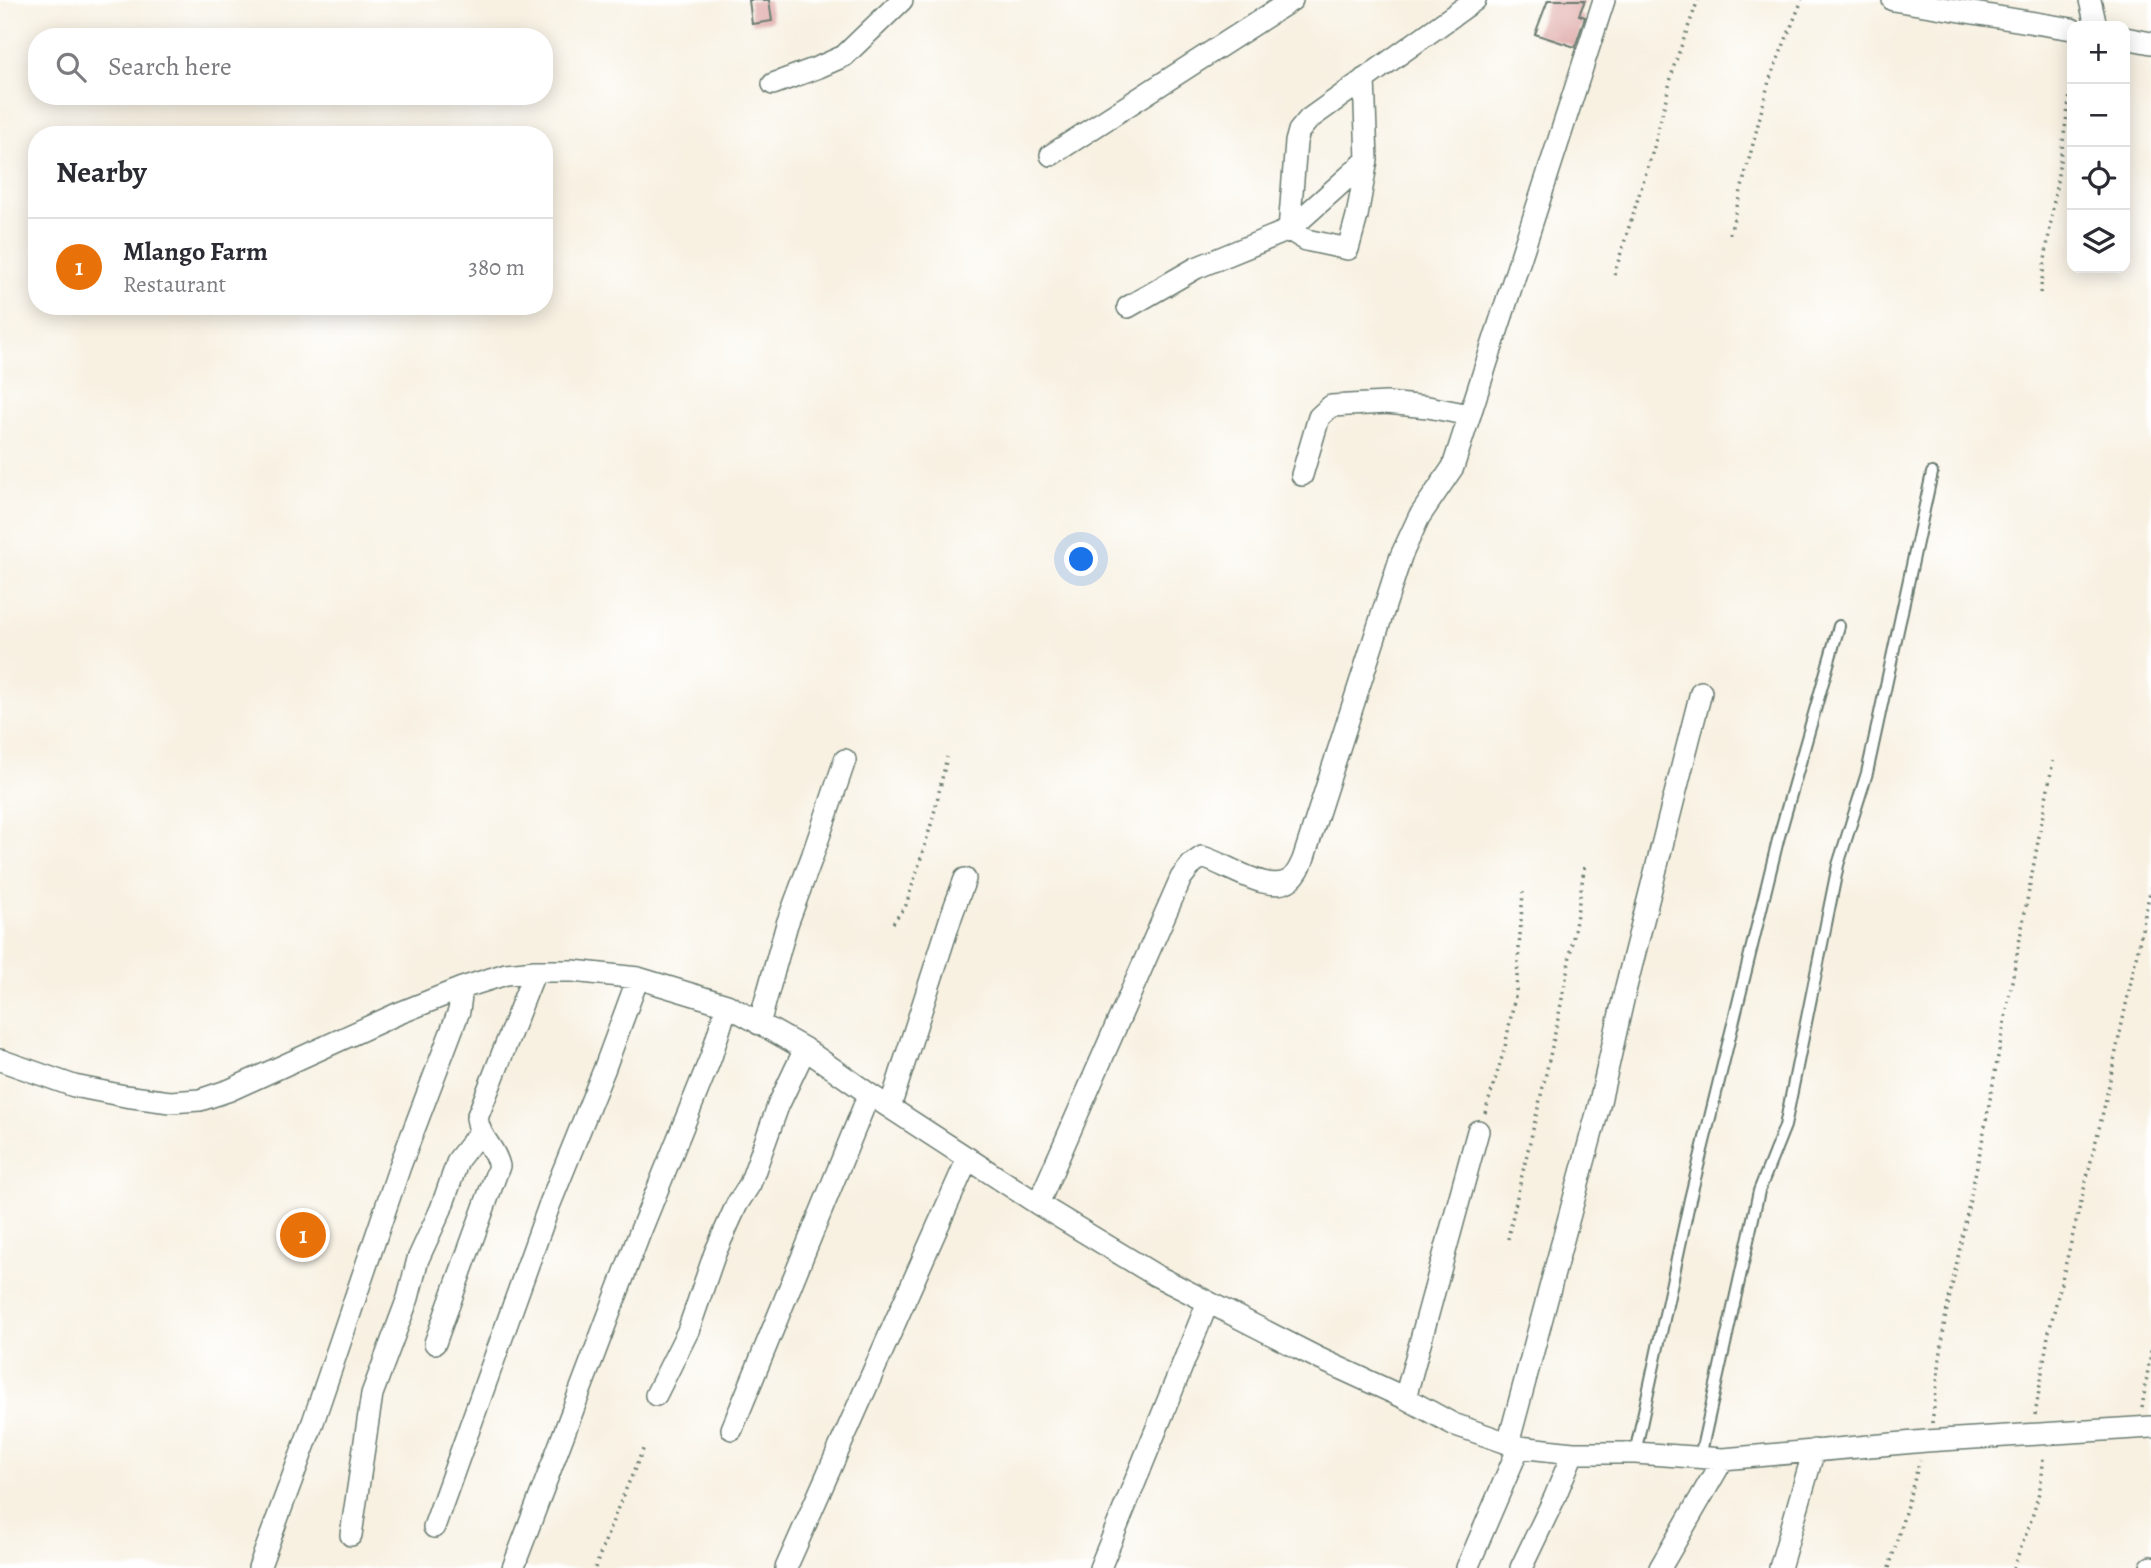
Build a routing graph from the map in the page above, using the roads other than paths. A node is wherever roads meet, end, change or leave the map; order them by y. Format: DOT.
graph roads {
  1 [pos="902,0"];
  2 [pos="1292,0"];
  3 [pos="1475,0"];
  4 [pos="1604,0"];
  5 [pos="1892,0"];
  6 [pos="2090,0"];
  7 [pos="2095,21"];
  8 [pos="2067,28"];
  9 [pos="2130,39"];
  10 [pos="2151,43"];
  11 [pos="1364,79"];
  12 [pos="773,84"];
  13 [pos="1051,155"];
  14 [pos="1367,160"];
  15 [pos="1290,230"];
  16 [pos="1128,307"];
  17 [pos="1470,415"];
  18 [pos="1932,473"];
  19 [pos="1302,475"];
  20 [pos="1839,626"];
  21 [pos="1701,692"];
  22 [pos="845,760"];
  23 [pos="965,879"];
  24 [pos="535,971"];
  25 [pos="638,978"];
  26 [pos="462,988"];
  27 [pos="727,1005"];
  28 [pos="759,1024"];
  29 [pos="805,1049"];
  30 [pos="0,1060"];
  31 [pos="869,1094"];
  32 [pos="890,1107"];
  33 [pos="1478,1131"];
  34 [pos="479,1133"];
  35 [pos="968,1158"];
  36 [pos="1038,1204"];
  37 [pos="1208,1302"];
  38 [pos="435,1343"];
  39 [pos="656,1395"];
  40 [pos="1405,1398"];
  41 [pos="2145,1427"];
  42 [pos="732,1429"];
  43 [pos="1513,1446"];
  44 [pos="1814,1450"];
  45 [pos="1573,1453"];
  46 [pos="1635,1453"];
  47 [pos="1700,1457"];
  48 [pos="1723,1458"];
  49 [pos="434,1527"];
  50 [pos="351,1535"];
  51 [pos="259,1568"];
  52 [pos="513,1568"];
  53 [pos="786,1568"];
  54 [pos="1100,1568"];
  55 [pos="1467,1568"];
  56 [pos="1521,1568"];
  57 [pos="1660,1568"];
  58 [pos="1780,1568"];
  1 -- 12 [label="street"];
  2 -- 13 [label="street"];
  3 -- 11 [label="street"];
  4 -- 17 [label="street"];
  5 -- 8 [label="street"];
  6 -- 7 [label="street"];
  9 -- 10 [label="street"];
  11 -- 14 [label="street"];
  11 -- 15 [label="street"];
  14 -- 15 [label="street"];
  14 -- 15 [label="street"];
  15 -- 16 [label="street"];
  17 -- 19 [label="street"];
  17 -- 36 [label="street"];
  18 -- 47 [label="lane"];
  20 -- 46 [label="lane"];
  21 -- 43 [label="street"];
  22 -- 28 [label="street"];
  23 -- 32 [label="street"];
  24 -- 25 [label="street"];
  24 -- 26 [label="street"];
  24 -- 34 [label="street"];
  25 -- 27 [label="street"];
  25 -- 49 [label="street"];
  26 -- 30 [label="street"];
  26 -- 51 [label="street"];
  27 -- 28 [label="street"];
  27 -- 52 [label="street"];
  28 -- 29 [label="street"];
  29 -- 31 [label="street"];
  29 -- 39 [label="street"];
  31 -- 32 [label="street"];
  31 -- 42 [label="street"];
  32 -- 35 [label="street"];
  33 -- 40 [label="street"];
  34 -- 38 [label="street"];
  34 -- 50 [label="street"];
  35 -- 36 [label="street"];
  35 -- 53 [label="street"];
  36 -- 37 [label="street"];
  37 -- 40 [label="street"];
  37 -- 54 [label="street"];
  40 -- 43 [label="street"];
  41 -- 44 [label="street"];
  43 -- 45 [label="street"];
  43 -- 55 [label="street"];
  44 -- 48 [label="street"];
  44 -- 58 [label="street"];
  45 -- 46 [label="street"];
  45 -- 56 [label="street"];
  46 -- 47 [label="street"];
  47 -- 48 [label="street"];
  48 -- 57 [label="street"];
}
